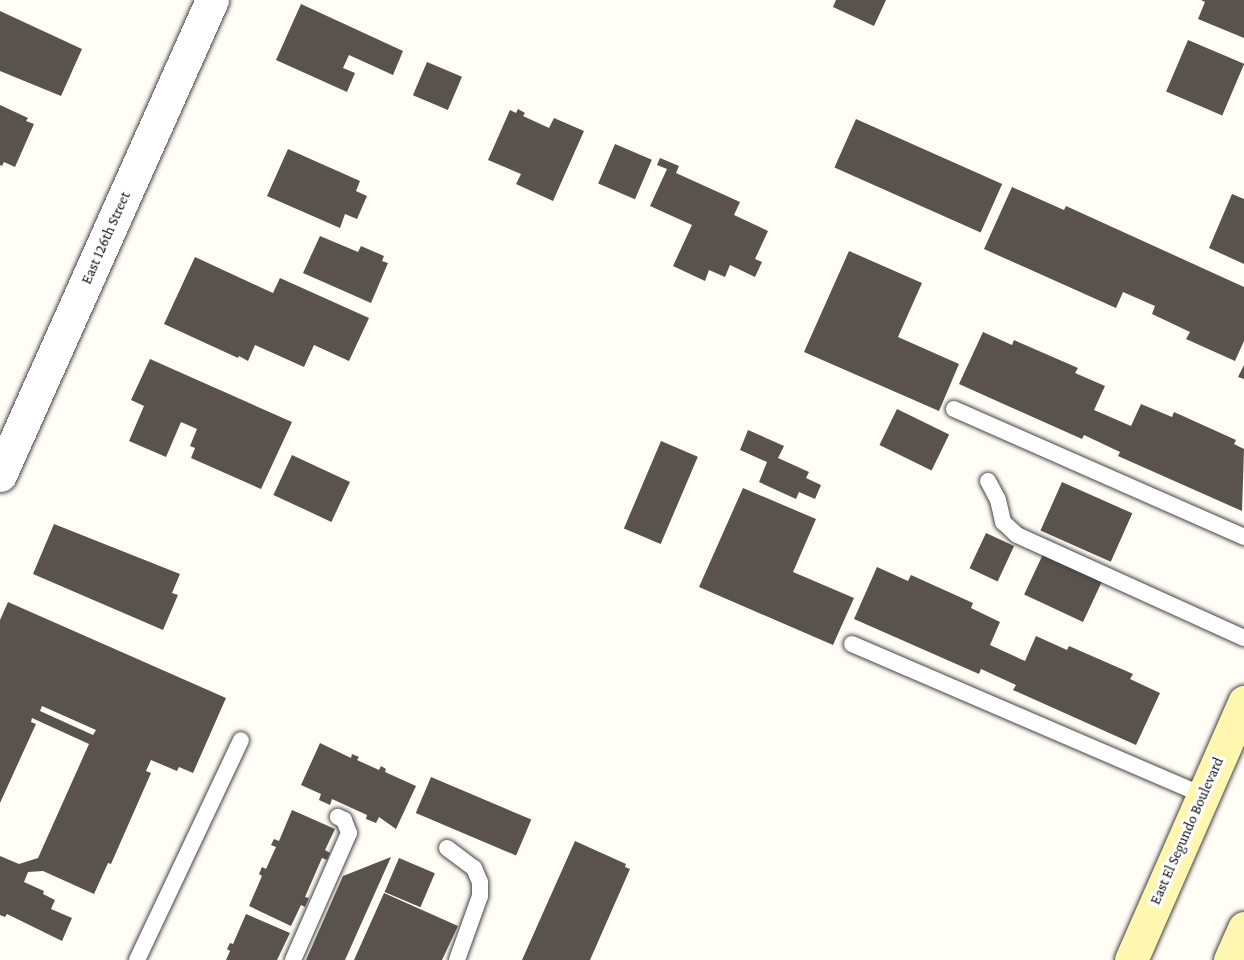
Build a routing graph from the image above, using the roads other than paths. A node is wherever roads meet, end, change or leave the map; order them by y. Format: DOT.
graph roads {
  1 [pos="212,0"];
  2 [pos="954,409"];
  3 [pos="0,475"];
  4 [pos="988,481"];
  5 [pos="1244,537"];
  6 [pos="1244,638"];
  7 [pos="852,644"];
  8 [pos="1244,702"];
  9 [pos="241,740"];
  10 [pos="1203,795"];
  11 [pos="338,817"];
  12 [pos="447,848"];
  13 [pos="1244,928"];
  14 [pos="137,960"];
  15 [pos="293,960"];
  16 [pos="457,960"];
  17 [pos="1131,960"];
  18 [pos="1230,960"];
  1 -- 3 [label="street, East 126th Street"];
  2 -- 5 [label="lane"];
  4 -- 6 [label="lane"];
  7 -- 10 [label="lane"];
  8 -- 10 [label="main road, East El Segundo Boulevard"];
  9 -- 14 [label="lane"];
  10 -- 17 [label="main road, East El Segundo Boulevard"];
  11 -- 15 [label="lane"];
  12 -- 16 [label="lane"];
  13 -- 18 [label="main road"];
}
